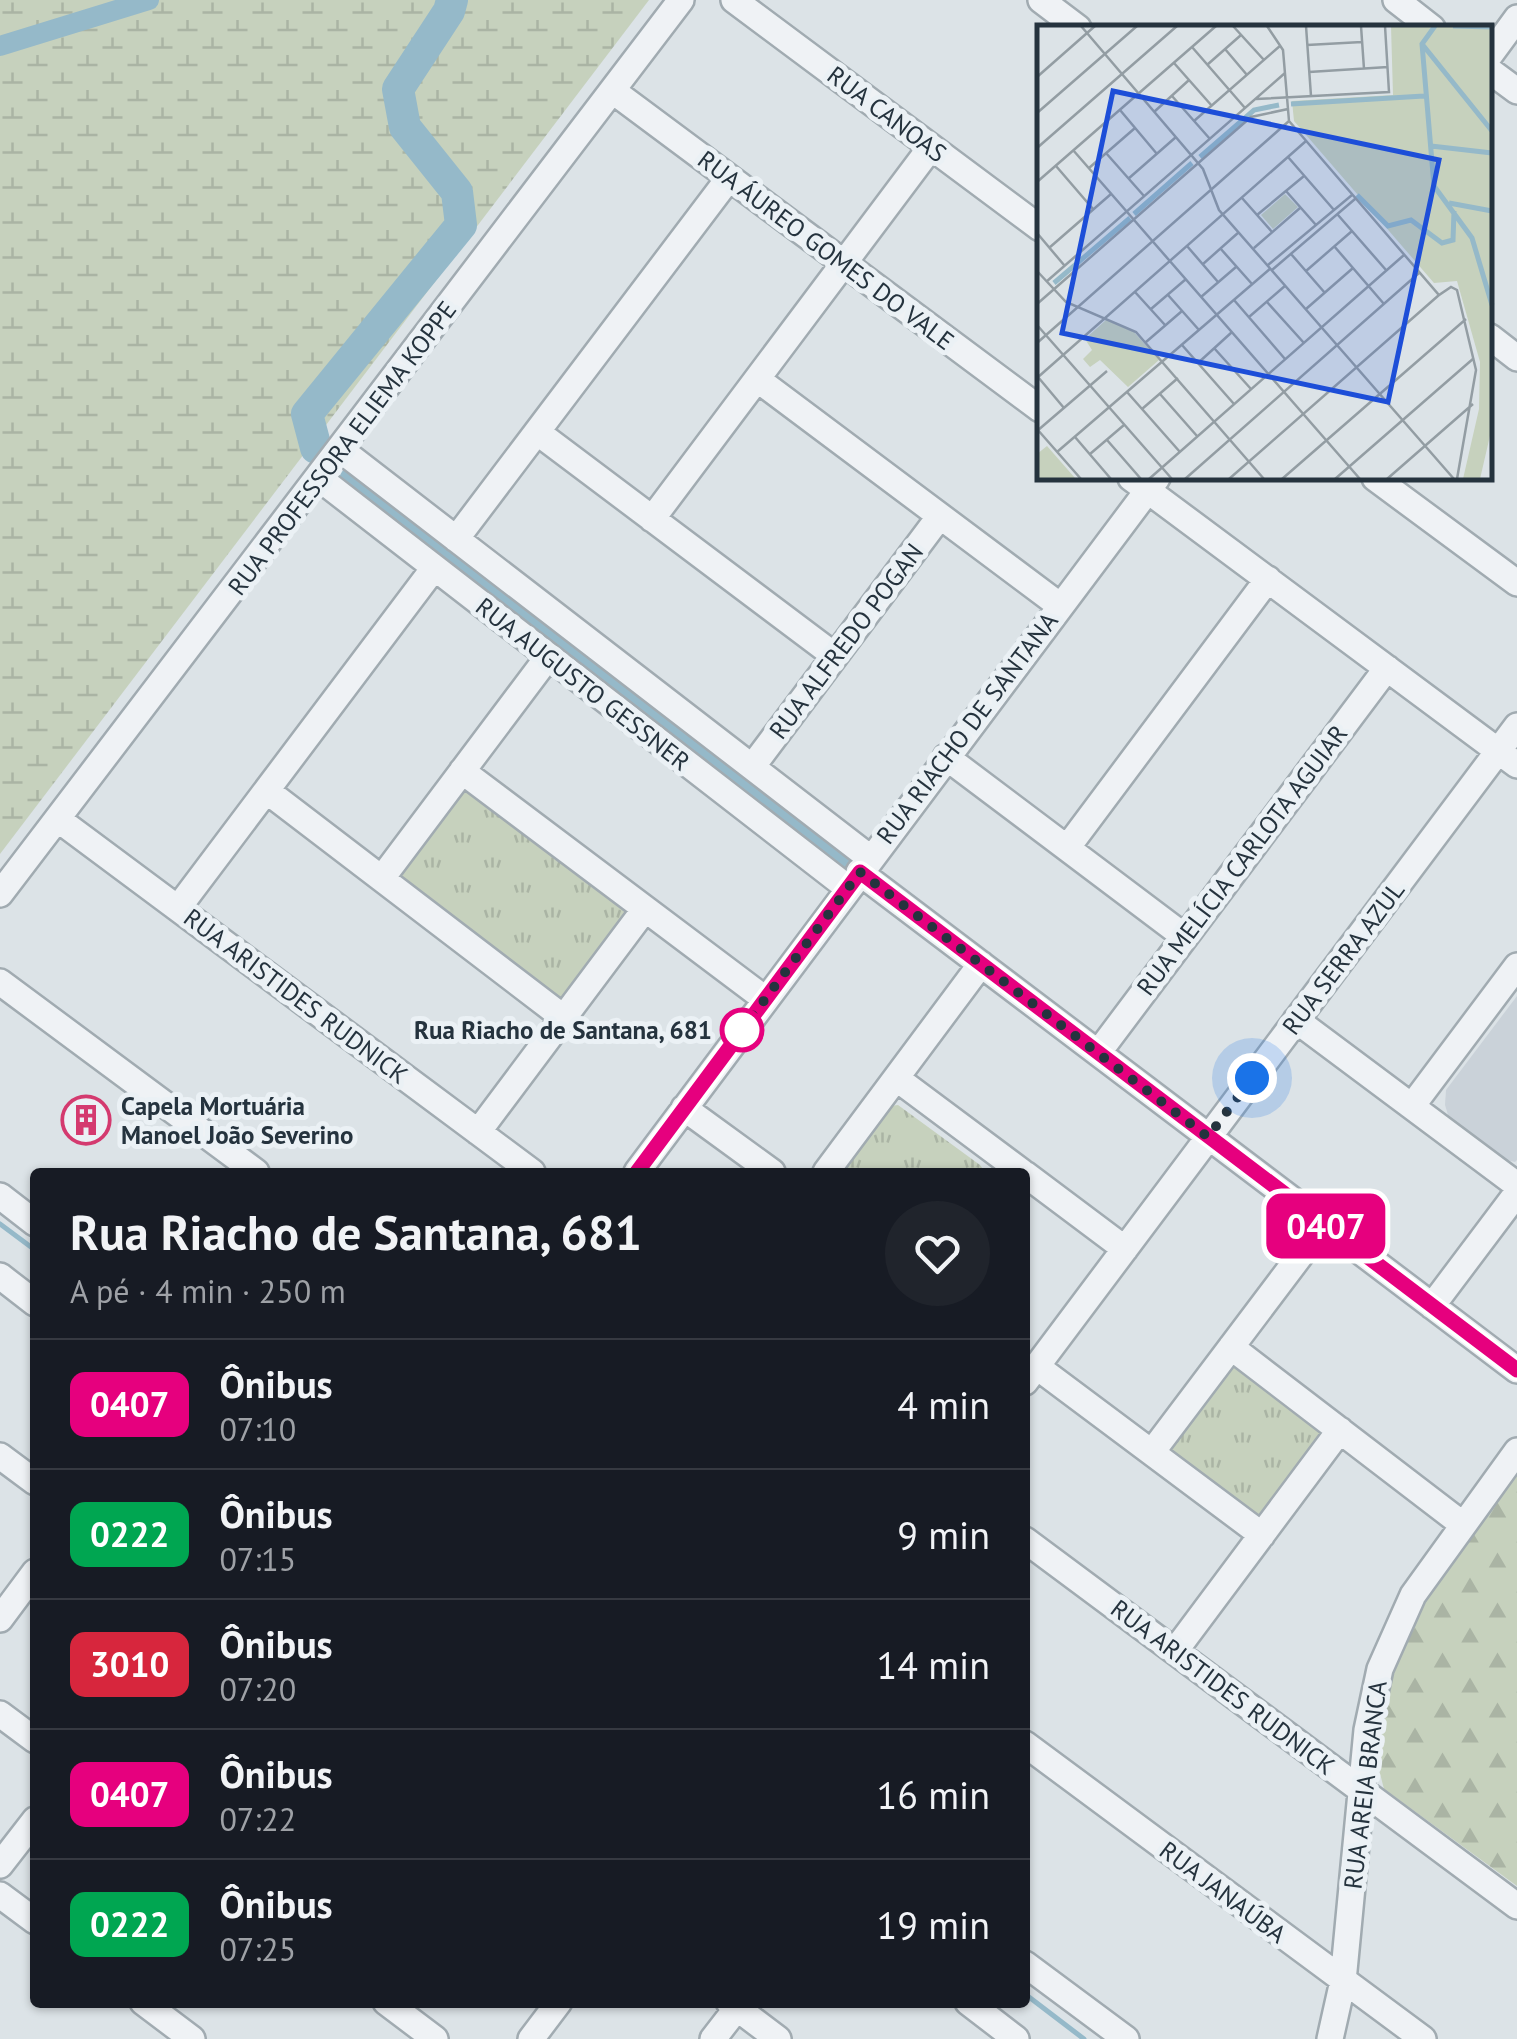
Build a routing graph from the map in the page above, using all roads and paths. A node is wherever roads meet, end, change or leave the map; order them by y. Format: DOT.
graph roads {
  1 [pos="682,0"];
  2 [pos="734,0"];
  3 [pos="1041,0"];
  4 [pos="1396,0"];
  5 [pos="1517,18"];
  6 [pos="1074,25"];
  7 [pos="1428,25"];
  8 [pos="1492,52"];
  9 [pos="1492,73"];
  10 [pos="613,91"];
  11 [pos="1517,92"];
  12 [pos="932,147"];
  13 [pos="729,178"];
  14 [pos="1037,226"];
  15 [pos="844,263"];
  16 [pos="1492,339"];
  17 [pos="1517,358"];
  18 [pos="757,378"];
  19 [pos="1037,407"];
  20 [pos="537,432"];
  21 [pos="341,450"];
  22 [pos="319,478"];
  23 [pos="1378,480"];
  24 [pos="1146,482"];
  25 [pos="940,516"];
  26 [pos="652,519"];
  27 [pos="456,539"];
  28 [pos="434,568"];
  29 [pos="1268,579"];
  30 [pos="1517,583"];
  31 [pos="1059,605"];
  32 [pos="835,656"];
  33 [pos="548,657"];
  34 [pos="1387,668"];
  35 [pos="1517,726"];
  36 [pos="946,757"];
  37 [pos="1508,758"];
  38 [pos="752,767"];
  39 [pos="462,771"];
  40 [pos="266,790"];
  41 [pos="59,820"];
  42 [pos="1067,848"];
  43 [pos="859,873"];
  44 [pos="382,878"];
  45 [pos="0,894"];
  46 [pos="178,908"];
  47 [pos="646,909"];
  48 [pos="1185,936"];
  49 [pos="981,964"];
  50 [pos="1517,966"];
  51 [pos="0,982"];
  52 [pos="765,999"];
  53 [pos="564,1018"];
  54 [pos="1296,1020"];
  55 [pos="1098,1053"];
  56 [pos="896,1078"];
  57 [pos="1412,1106"];
  58 [pos="684,1108"];
  59 [pos="478,1132"];
  60 [pos="1208,1137"];
  61 [pos="251,1168"];
  62 [pos="527,1168"];
  63 [pos="640,1168"];
  64 [pos="766,1168"];
  65 [pos="829,1168"];
  66 [pos="1013,1168"];
  67 [pos="1030,1180"];
  68 [pos="1517,1189"];
  69 [pos="0,1196"];
  70 [pos="30,1218"];
  71 [pos="1324,1224"];
  72 [pos="1124,1249"];
  73 [pos="0,1276"];
  74 [pos="30,1298"];
  75 [pos="1432,1306"];
  76 [pos="1231,1347"];
  77 [pos="1517,1370"];
  78 [pos="1031,1374"];
  79 [pos="1340,1430"];
  80 [pos="1517,1451"];
  81 [pos="1152,1452"];
  82 [pos="0,1456"];
  83 [pos="30,1478"];
  84 [pos="1462,1524"];
  85 [pos="1262,1535"];
  86 [pos="1030,1544"];
  87 [pos="30,1579"];
  88 [pos="0,1619"];
  89 [pos="1175,1651"];
  90 [pos="0,1714"];
  91 [pos="30,1736"];
  92 [pos="1030,1748"];
  93 [pos="1361,1790"];
  94 [pos="30,1826"];
  95 [pos="0,1865"];
  96 [pos="0,1895"];
  97 [pos="1517,1906"];
  98 [pos="30,1918"];
  99 [pos="1030,1968"];
  100 [pos="1342,1981"];
  101 [pos="151,2008"];
  102 [pos="394,2008"];
  103 [pos="555,2008"];
  104 [pos="731,2008"];
  105 [pos="737,2008"];
  106 [pos="976,2008"];
  107 [pos="192,2039"];
  108 [pos="435,2039"];
  109 [pos="532,2039"];
  110 [pos="713,2039"];
  111 [pos="778,2039"];
  112 [pos="1016,2039"];
  113 [pos="1126,2039"];
  114 [pos="1330,2039"];
  115 [pos="1423,2039"];
  1 -- 10 [label="street, RUA PROFESSORA ELIEMA KOPPE"];
  2 -- 12 [label="street, RUA CANOAS"];
  3 -- 6 [label="street"];
  4 -- 7 [label="street"];
  5 -- 8 [label="street"];
  9 -- 11 [label="street"];
  10 -- 13 [label="street, RUA ÁUREO GOMES DO VALE"];
  10 -- 21 [label="street, RUA PROFESSORA ELIEMA KOPPE"];
  12 -- 14 [label="street, RUA CANOAS"];
  12 -- 15 [label="street"];
  13 -- 15 [label="street, RUA ÁUREO GOMES DO VALE"];
  13 -- 20 [label="street"];
  15 -- 18 [label="street"];
  15 -- 19 [label="street, RUA ÁUREO GOMES DO VALE"];
  16 -- 17 [label="street"];
  18 -- 25 [label="street"];
  18 -- 26 [label="street"];
  20 -- 26 [label="street"];
  20 -- 27 [label="street"];
  21 -- 22 [label="street, RUA PROFESSORA ELIEMA KOPPE"];
  21 -- 27 [label="street, RUA AUGUSTO GESSNER"];
  22 -- 28 [label="street, RUA AUGUSTO GESSNER"];
  22 -- 41 [label="street, RUA PROFESSORA ELIEMA KOPPE"];
  23 -- 30 [label="street"];
  24 -- 29 [label="street"];
  24 -- 31 [label="street, RUA RIACHO DE SANTANA"];
  25 -- 31 [label="street"];
  25 -- 32 [label="street, RUA ALFREDO POGAN"];
  26 -- 32 [label="street"];
  27 -- 38 [label="street, RUA AUGUSTO GESSNER"];
  28 -- 33 [label="street, RUA AUGUSTO GESSNER"];
  28 -- 40 [label="street"];
  29 -- 34 [label="street"];
  29 -- 42 [label="street"];
  31 -- 36 [label="street, RUA RIACHO DE SANTANA"];
  32 -- 38 [label="street, RUA ALFREDO POGAN"];
  33 -- 39 [label="street"];
  33 -- 43 [label="street, RUA AUGUSTO GESSNER"];
  34 -- 37 [label="street"];
  34 -- 48 [label="street, RUA MELÍCIA CARLOTA AGUIAR"];
  35 -- 37 [label="street, RUA SERRA AZUL"];
  36 -- 42 [label="street"];
  36 -- 43 [label="street, RUA RIACHO DE SANTANA"];
  37 -- 54 [label="street, RUA SERRA AZUL"];
  38 -- 43 [label="street, RUA AUGUSTO GESSNER"];
  39 -- 44 [label="street"];
  39 -- 47 [label="street"];
  40 -- 44 [label="street"];
  40 -- 46 [label="street"];
  41 -- 45 [label="street, RUA PROFESSORA ELIEMA KOPPE"];
  41 -- 46 [label="street, RUA ARISTIDES RUDNICK"];
  42 -- 48 [label="street"];
  43 -- 49 [label="street"];
  43 -- 52 [label="street, RUA RIACHO DE SANTANA"];
  44 -- 53 [label="street"];
  46 -- 59 [label="street, RUA ARISTIDES RUDNICK"];
  47 -- 52 [label="street"];
  47 -- 53 [label="street"];
  48 -- 55 [label="street, RUA MELÍCIA CARLOTA AGUIAR"];
  49 -- 55 [label="street"];
  49 -- 56 [label="street"];
  50 -- 57 [label="street"];
  51 -- 61 [label="street"];
  52 -- 58 [label="street, RUA RIACHO DE SANTANA"];
  53 -- 59 [label="street"];
  54 -- 57 [label="street"];
  54 -- 60 [label="street, RUA SERRA AZUL"];
  55 -- 60 [label="street"];
  56 -- 65 [label="street"];
  56 -- 66 [label="street"];
  57 -- 68 [label="street"];
  58 -- 63 [label="street, RUA RIACHO DE SANTANA"];
  58 -- 64 [label="street"];
  59 -- 62 [label="street, RUA ARISTIDES RUDNICK"];
  60 -- 71 [label="street"];
  60 -- 72 [label="street, RUA SERRA AZUL"];
  67 -- 72 [label="street"];
  68 -- 75 [label="street"];
  69 -- 70 [label="street"];
  71 -- 75 [label="street"];
  71 -- 76 [label="street"];
  72 -- 78 [label="street, RUA SERRA AZUL"];
  73 -- 74 [label="street"];
  75 -- 77 [label="street"];
  76 -- 79 [label="street"];
  76 -- 81 [label="street"];
  78 -- 81 [label="street"];
  79 -- 84 [label="street"];
  79 -- 85 [label="street"];
  80 -- 84 [label="street, RUA AREIA BRANCA"];
  81 -- 85 [label="street"];
  82 -- 83 [label="street"];
  84 -- 93 [label="street, RUA AREIA BRANCA"];
  85 -- 89 [label="street"];
  86 -- 89 [label="street, RUA ARISTIDES RUDNICK"];
  87 -- 88 [label="street"];
  89 -- 93 [label="street, RUA ARISTIDES RUDNICK"];
  90 -- 91 [label="street"];
  92 -- 100 [label="street, RUA JANAÚBA"];
  93 -- 97 [label="street, RUA ARISTIDES RUDNICK"];
  93 -- 100 [label="street, RUA AREIA BRANCA"];
  94 -- 95 [label="street"];
  96 -- 98 [label="street"];
  99 -- 113 [label="street"];
  100 -- 114 [label="street, RUA AREIA BRANCA"];
  100 -- 115 [label="street, RUA JANAÚBA"];
  101 -- 107 [label="street"];
  102 -- 108 [label="street"];
  103 -- 109 [label="street"];
  104 -- 110 [label="street"];
  105 -- 111 [label="street"];
  106 -- 112 [label="street"];
}
